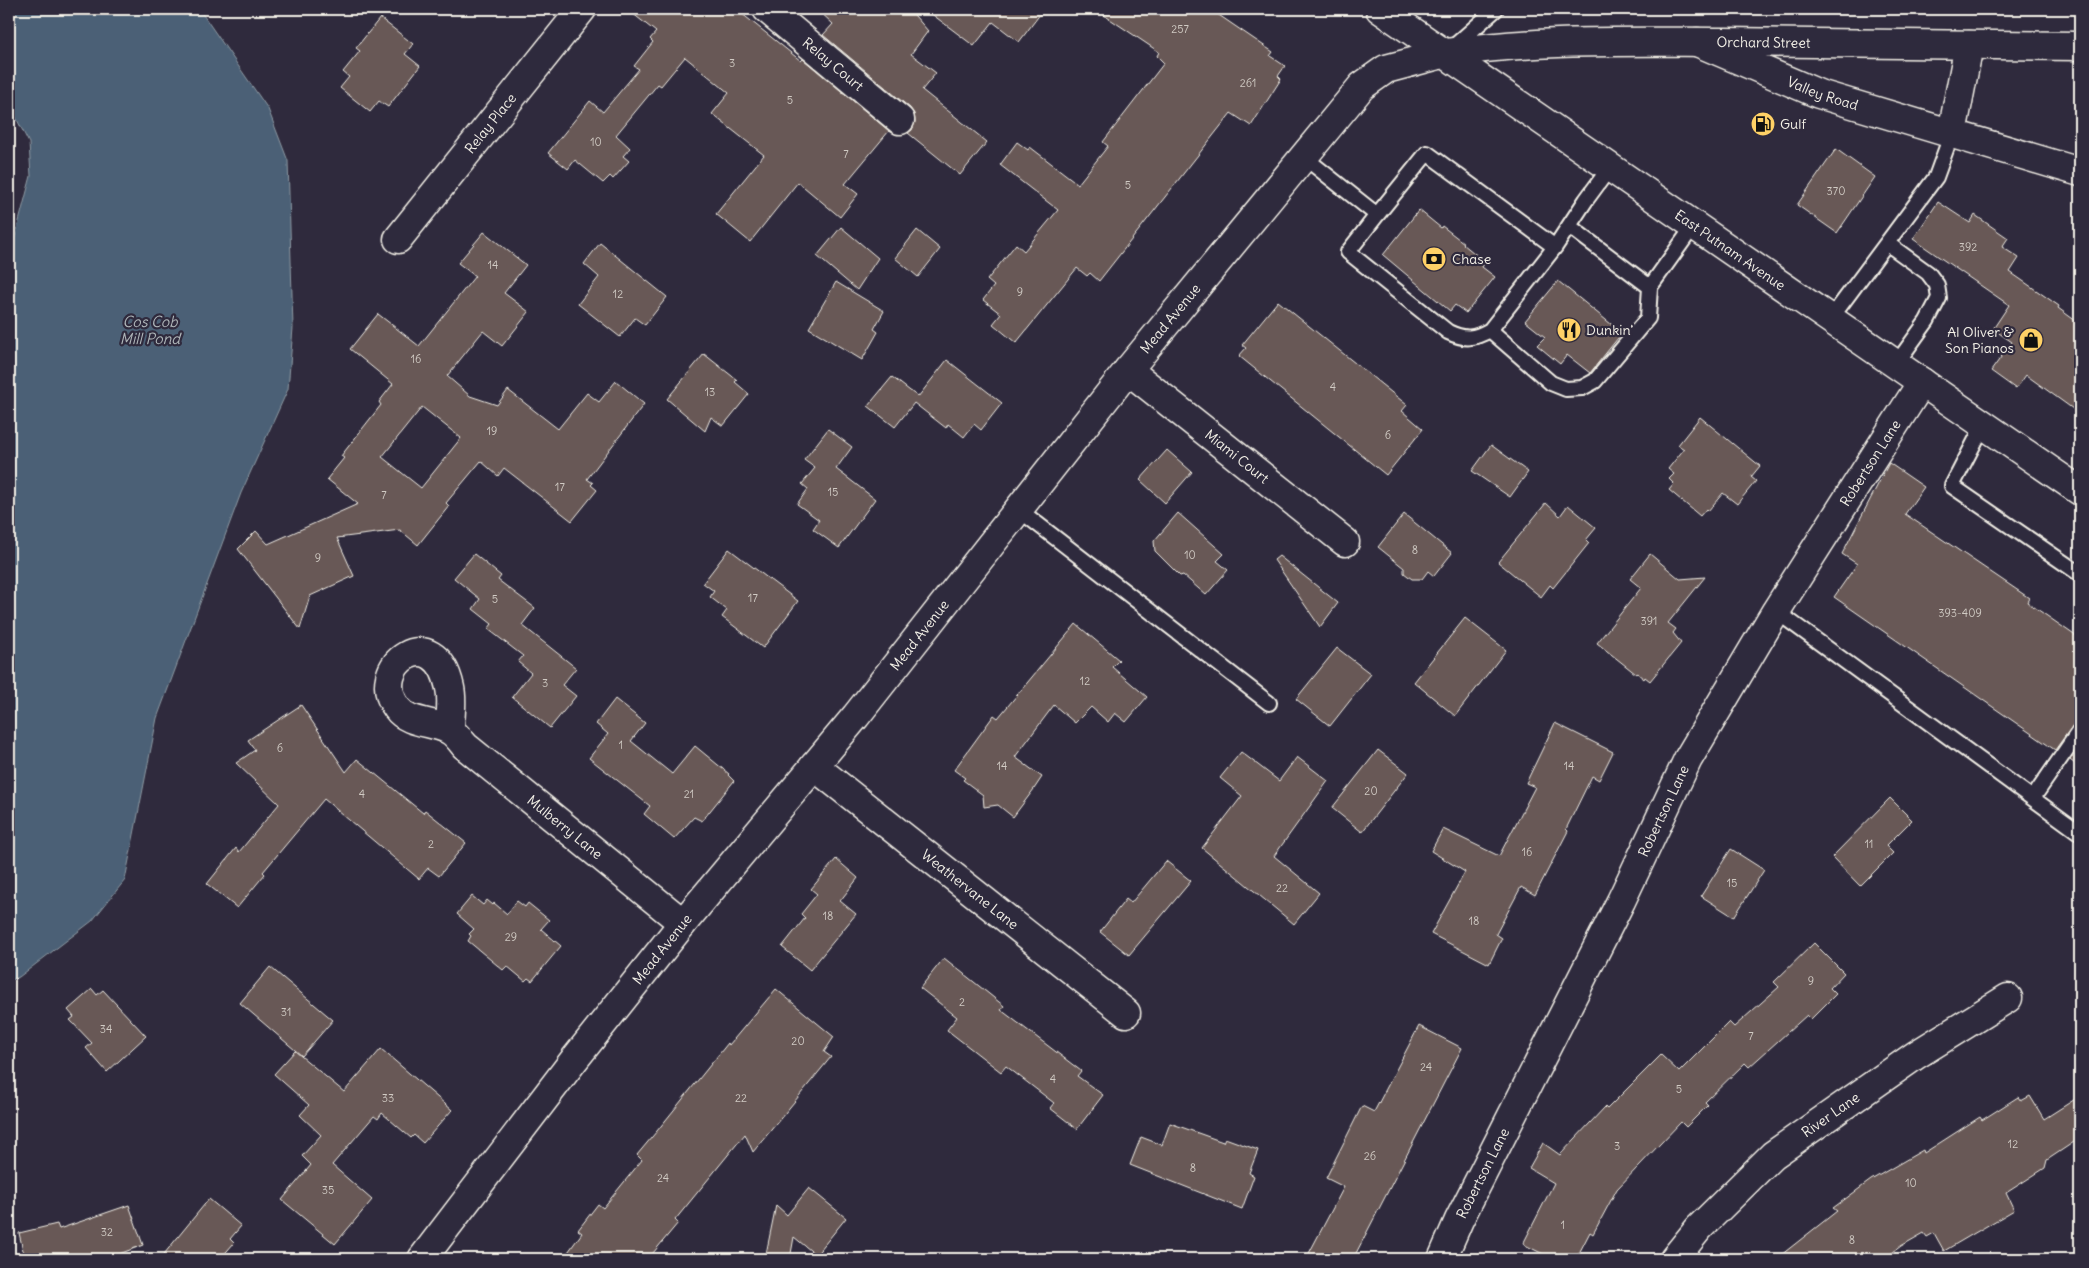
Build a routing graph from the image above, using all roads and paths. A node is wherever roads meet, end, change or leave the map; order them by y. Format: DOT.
graph roads {
  1 [pos="582,9"];
  2 [pos="767,9"];
  3 [pos="1380,9"];
  4 [pos="1496,9"];
  5 [pos="1697,42"];
  6 [pos="1969,45"];
  7 [pos="2080,46"];
  8 [pos="1446,53"];
  9 [pos="900,120"];
  10 [pos="1952,133"];
  11 [pos="1304,156"];
  12 [pos="1611,166"];
  13 [pos="2080,172"];
  14 [pos="1377,215"];
  15 [pos="1695,224"];
  16 [pos="1569,226"];
  17 [pos="398,239"];
  18 [pos="1888,244"];
  19 [pos="1555,247"];
  20 [pos="1650,287"];
  21 [pos="1831,318"];
  22 [pos="1490,330"];
  23 [pos="1896,364"];
  24 [pos="1128,370"];
  25 [pos="1922,382"];
  26 [pos="1984,424"];
  27 [pos="2080,491"];
  28 [pos="1018,509"];
  29 [pos="1345,542"];
  30 [pos="2080,574"];
  31 [pos="1776,612"];
  32 [pos="1268,704"];
  33 [pos="450,730"];
  34 [pos="2080,730"];
  35 [pos="814,766"];
  36 [pos="2033,798"];
  37 [pos="2080,833"];
  38 [pos="683,923"];
  39 [pos="2008,998"];
  40 [pos="1126,1013"];
  41 [pos="422,1259"];
  42 [pos="1442,1259"];
  43 [pos="1674,1259"];
  1 -- 17 [label="street, Relay Place"];
  2 -- 9 [label="street, Relay Court"];
  3 -- 8 [label="street, East Putnam Avenue"];
  4 -- 8 [label="lane"];
  5 -- 6 [label="street, Orchard Street"];
  5 -- 8 [label="street, Orchard Street"];
  5 -- 10 [label="street, Valley Road"];
  6 -- 7 [label="street, Orchard Street"];
  6 -- 10 [label="street"];
  8 -- 11 [label="street, Mead Avenue"];
  8 -- 12 [label="street, East Putnam Avenue"];
  10 -- 13 [label="street, Valley Road"];
  10 -- 18 [label="lane"];
  11 -- 14 [label="lane"];
  11 -- 24 [label="street, Mead Avenue"];
  12 -- 15 [label="street, East Putnam Avenue"];
  12 -- 16 [label="lane"];
  14 -- 19 [label="lane"];
  14 -- 22 [label="lane"];
  15 -- 20 [label="lane"];
  15 -- 21 [label="street, East Putnam Avenue"];
  16 -- 19 [label="lane"];
  16 -- 20 [label="lane"];
  18 -- 21 [label="lane"];
  18 -- 23 [label="lane"];
  19 -- 22 [label="lane"];
  20 -- 22 [label="lane"];
  21 -- 23 [label="street, East Putnam Avenue"];
  23 -- 25 [label="street, East Putnam Avenue"];
  24 -- 28 [label="street, Mead Avenue"];
  24 -- 29 [label="street, Miami Court"];
  25 -- 26 [label="street, East Putnam Avenue"];
  25 -- 31 [label="street, Robertson Lane"];
  26 -- 27 [label="street, East Putnam Avenue"];
  26 -- 30 [label="lane"];
  28 -- 32 [label="lane"];
  28 -- 35 [label="street, Mead Avenue"];
  31 -- 36 [label="lane"];
  31 -- 42 [label="street, Robertson Lane"];
  33 -- 38 [label="street, Mulberry Lane"];
  34 -- 36 [label="lane"];
  35 -- 38 [label="street, Mead Avenue"];
  35 -- 40 [label="street, Weathervane Lane"];
  36 -- 37 [label="lane"];
  38 -- 41 [label="street, Mead Avenue"];
  39 -- 43 [label="street, River Lane"];
}
